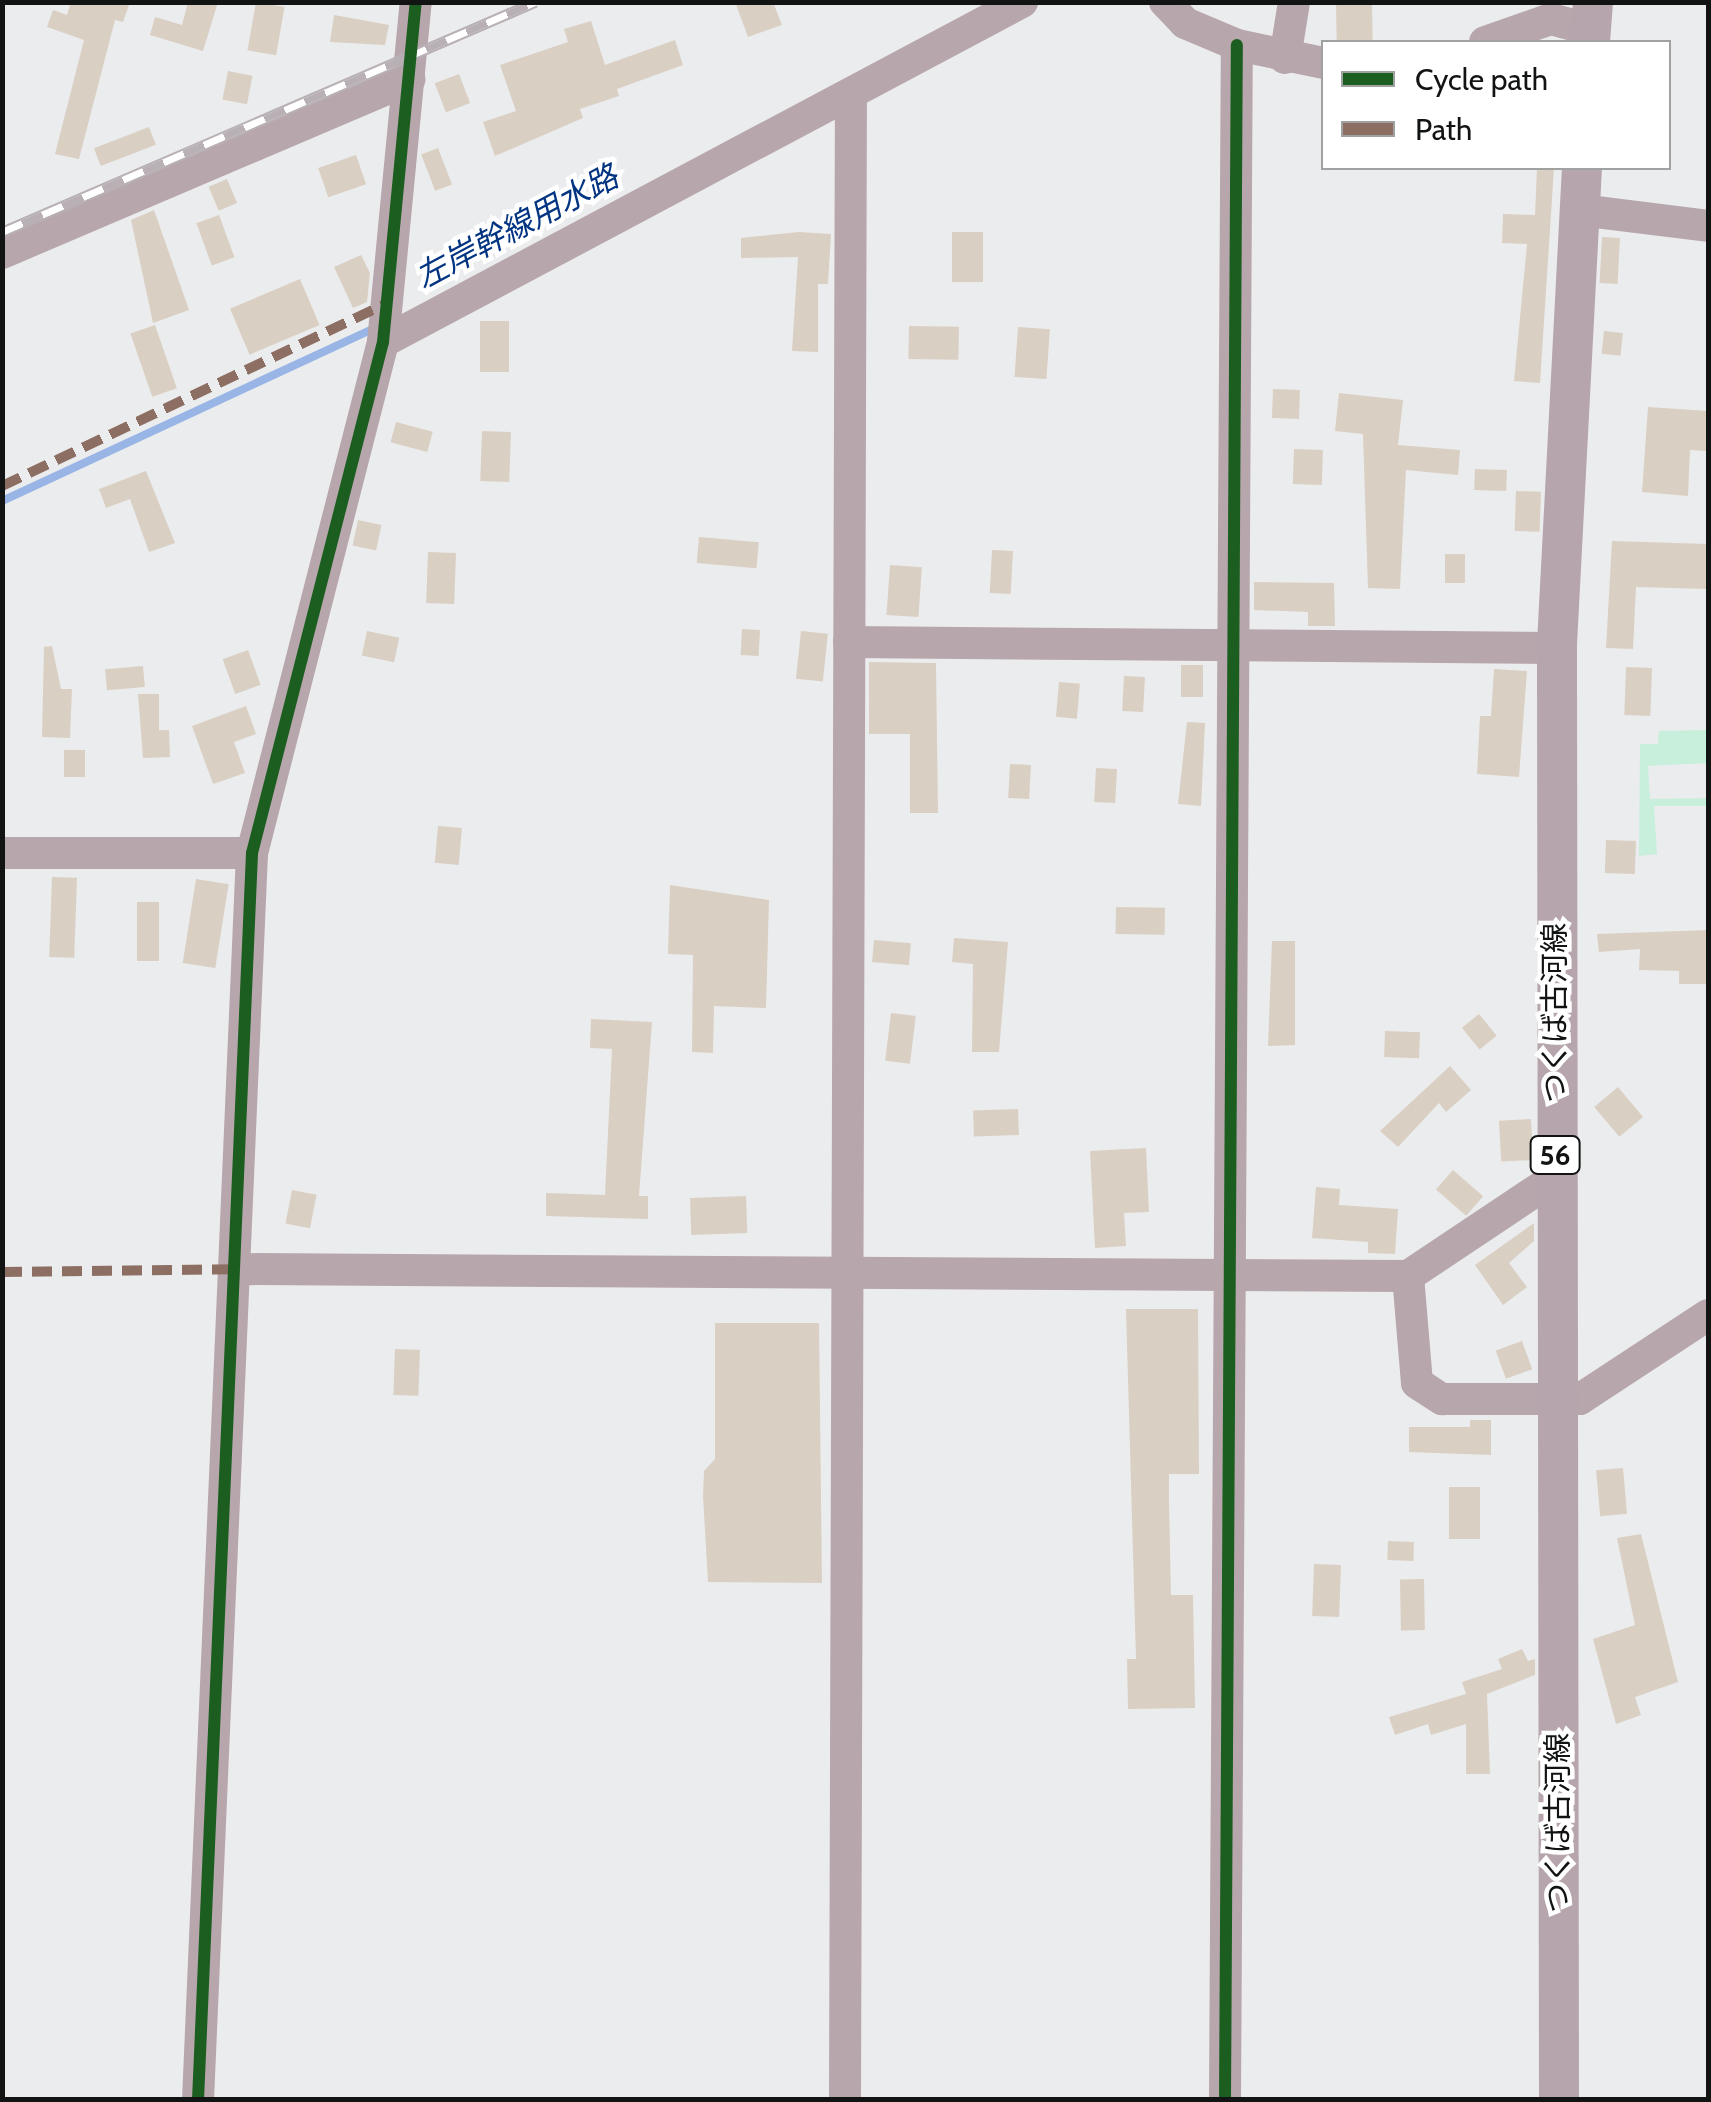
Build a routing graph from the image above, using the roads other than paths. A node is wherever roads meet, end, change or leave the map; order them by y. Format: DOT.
graph roads {
  1 [pos="416,2"];
  2 [pos="1022,2"];
  3 [pos="1164,2"];
  4 [pos="1294,2"];
  5 [pos="1592,25"];
  6 [pos="1491,40"];
  7 [pos="1237,46"];
  8 [pos="1285,58"];
  9 [pos="1321,62"];
  10 [pos="409,78"];
  11 [pos="851,97"];
  12 [pos="1582,170"];
  13 [pos="1580,210"];
  14 [pos="1708,226"];
  15 [pos="2,252"];
  16 [pos="383,342"];
  17 [pos="849,642"];
  18 [pos="1232,646"];
  19 [pos="1557,648"];
  20 [pos="2,853"];
  21 [pos="252,853"];
  22 [pos="1555,1178"];
  23 [pos="234,1269"];
  24 [pos="847,1271"];
  25 [pos="1226,1272"];
  26 [pos="1408,1276"];
  27 [pos="1708,1316"];
  28 [pos="1556,1402"];
  29 [pos="198,2100"];
  30 [pos="845,2100"];
  31 [pos="1225,2100"];
  32 [pos="1558,2100"];
  1 -- 10 [label="street"];
  2 -- 11 [label="street"];
  3 -- 7 [label="street"];
  4 -- 8 [label="street"];
  5 -- 6 [label="street"];
  7 -- 8 [label="street"];
  7 -- 18 [label="street"];
  8 -- 9 [label="street"];
  10 -- 15 [label="street"];
  10 -- 16 [label="street"];
  11 -- 16 [label="street"];
  11 -- 17 [label="street"];
  12 -- 13 [label="main road, つくば古河線 / 56"];
  13 -- 14 [label="street"];
  13 -- 19 [label="main road, つくば古河線 / 56"];
  16 -- 21 [label="street"];
  17 -- 18 [label="street"];
  17 -- 24 [label="street"];
  18 -- 19 [label="street"];
  18 -- 25 [label="street"];
  19 -- 22 [label="main road, つくば古河線 / 56"];
  20 -- 21 [label="street"];
  21 -- 23 [label="street"];
  22 -- 26 [label="street"];
  22 -- 28 [label="main road, つくば古河線 / 56"];
  23 -- 24 [label="street"];
  23 -- 29 [label="street"];
  24 -- 25 [label="street"];
  24 -- 30 [label="street"];
  25 -- 26 [label="street"];
  25 -- 31 [label="street"];
  26 -- 28 [label="street"];
  27 -- 28 [label="street"];
  28 -- 32 [label="main road, つくば古河線 / 56"];
}
